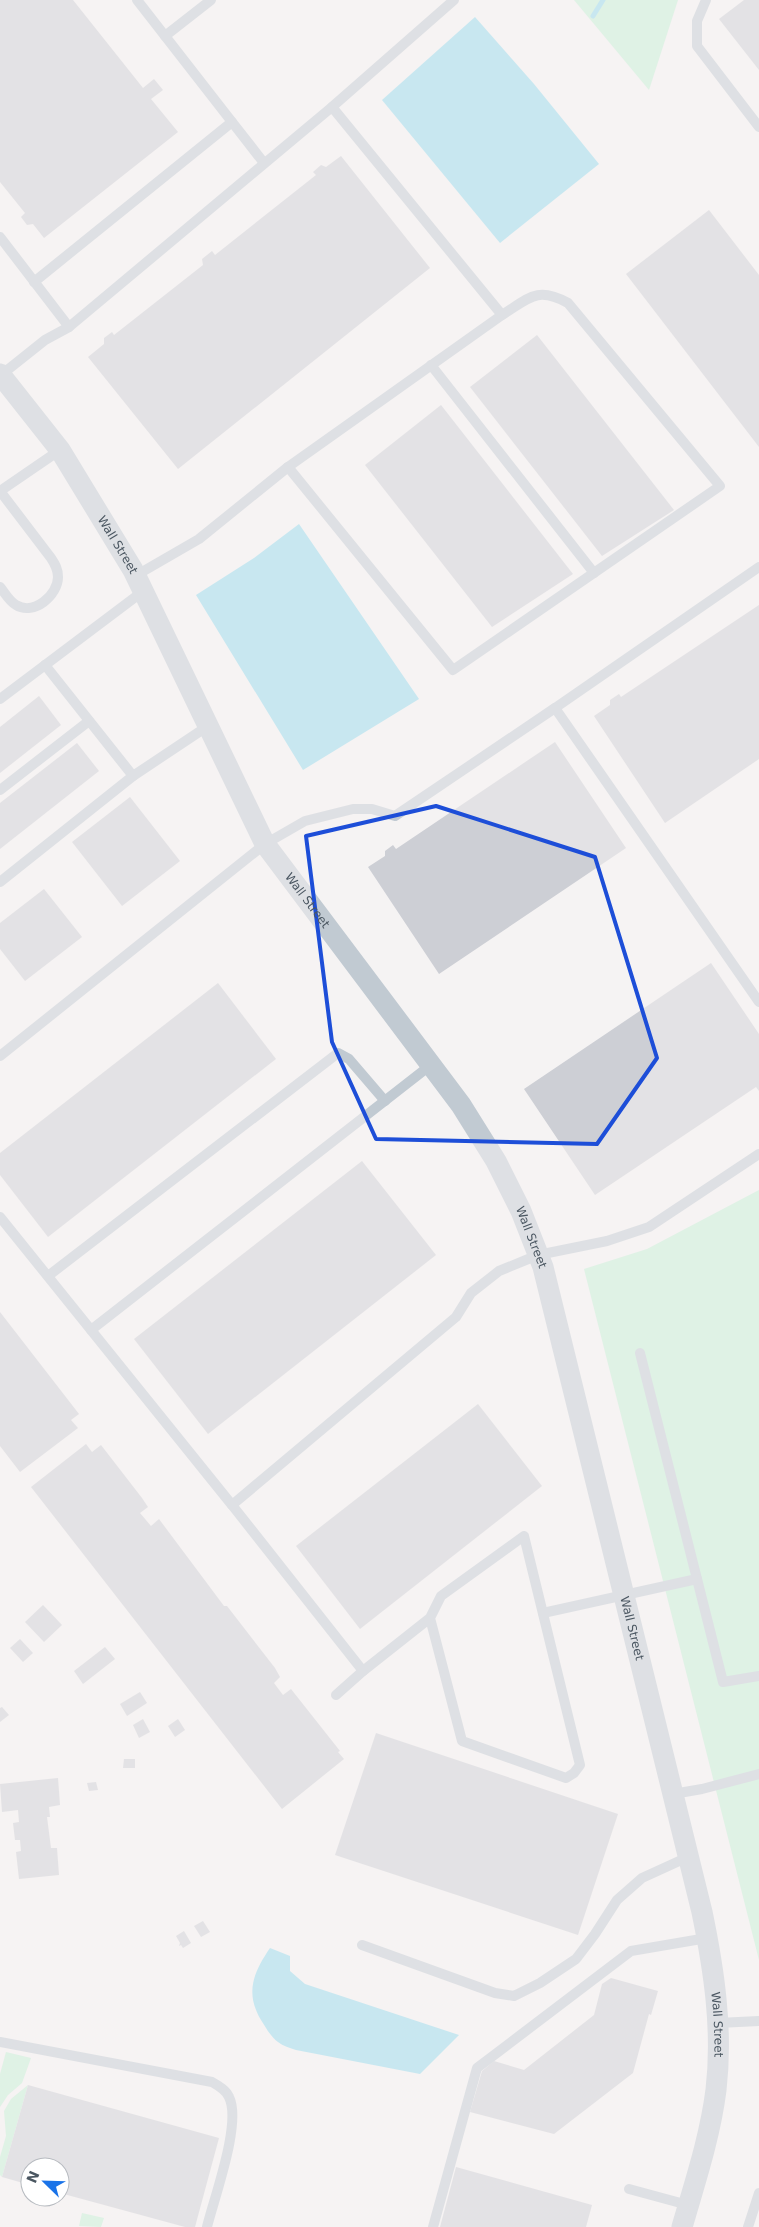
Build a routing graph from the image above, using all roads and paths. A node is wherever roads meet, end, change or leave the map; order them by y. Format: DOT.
graph roads {
  1 [pos="137,0"];
  2 [pos="211,0"];
  3 [pos="454,0"];
  4 [pos="706,0"];
  5 [pos="165,36"];
  6 [pos="332,107"];
  7 [pos="232,122"];
  8 [pos="759,127"];
  9 [pos="264,163"];
  10 [pos="0,236"];
  11 [pos="34,282"];
  12 [pos="502,315"];
  13 [pos="69,328"];
  14 [pos="431,365"];
  15 [pos="0,374"];
  16 [pos="60,450"];
  17 [pos="288,467"];
  18 [pos="0,491"];
  19 [pos="759,567"];
  20 [pos="594,573"];
  21 [pos="139,584"];
  22 [pos="0,587"];
  23 [pos="45,665"];
  24 [pos="0,699"];
  25 [pos="555,708"];
  26 [pos="89,720"];
  27 [pos="208,726"];
  28 [pos="133,776"];
  29 [pos="0,790"];
  30 [pos="265,844"];
  31 [pos="0,882"];
  32 [pos="759,1002"];
  33 [pos="0,1056"];
  34 [pos="432,1064"];
  35 [pos="385,1101"];
  36 [pos="759,1154"];
  37 [pos="0,1217"];
  38 [pos="538,1255"];
  39 [pos="48,1276"];
  40 [pos="91,1330"];
  41 [pos="640,1354"];
  42 [pos="232,1505"];
  43 [pos="697,1579"];
  44 [pos="624,1596"];
  45 [pos="543,1613"];
  46 [pos="430,1618"];
  47 [pos="363,1671"];
  48 [pos="759,1676"];
  49 [pos="336,1695"];
  50 [pos="759,1774"];
  51 [pos="673,1794"];
  52 [pos="688,1857"];
  53 [pos="707,1938"];
  54 [pos="362,1945"];
  55 [pos="759,2021"];
  56 [pos="718,2023"];
  57 [pos="0,2042"];
  58 [pos="629,2189"];
  59 [pos="758,2200"];
  60 [pos="688,2205"];
  61 [pos="206,2227"];
  62 [pos="433,2227"];
  63 [pos="682,2227"];
  64 [pos="748,2227"];
  1 -- 5 [label="lane"];
  2 -- 5 [label="lane"];
  3 -- 6 [label="lane"];
  4 -- 8 [label="lane"];
  5 -- 7 [label="lane"];
  6 -- 9 [label="lane"];
  6 -- 12 [label="lane"];
  7 -- 9 [label="lane"];
  7 -- 11 [label="lane"];
  9 -- 13 [label="lane"];
  10 -- 11 [label="lane"];
  11 -- 13 [label="lane"];
  12 -- 14 [label="lane"];
  12 -- 20 [label="lane"];
  13 -- 15 [label="lane"];
  14 -- 17 [label="lane"];
  14 -- 20 [label="lane"];
  15 -- 16 [label="street, Wall Street"];
  16 -- 18 [label="lane"];
  16 -- 21 [label="street, Wall Street"];
  17 -- 20 [label="lane"];
  17 -- 21 [label="lane"];
  18 -- 22 [label="lane"];
  19 -- 25 [label="lane"];
  21 -- 23 [label="lane"];
  21 -- 27 [label="street, Wall Street"];
  23 -- 24 [label="lane"];
  23 -- 26 [label="lane"];
  25 -- 30 [label="lane"];
  25 -- 32 [label="lane"];
  26 -- 28 [label="lane"];
  26 -- 29 [label="lane"];
  27 -- 28 [label="lane"];
  27 -- 30 [label="street, Wall Street"];
  28 -- 31 [label="lane"];
  30 -- 33 [label="lane"];
  30 -- 34 [label="street, Wall Street"];
  34 -- 35 [label="lane"];
  34 -- 38 [label="street, Wall Street"];
  35 -- 39 [label="lane"];
  35 -- 40 [label="lane"];
  36 -- 38 [label="lane"];
  37 -- 39 [label="lane"];
  38 -- 42 [label="lane"];
  38 -- 44 [label="street, Wall Street"];
  39 -- 40 [label="lane"];
  40 -- 42 [label="lane"];
  41 -- 43 [label="lane"];
  42 -- 47 [label="lane"];
  43 -- 44 [label="lane"];
  43 -- 48 [label="lane"];
  44 -- 45 [label="lane"];
  44 -- 51 [label="street, Wall Street"];
  45 -- 46 [label="lane"];
  45 -- 46 [label="lane"];
  46 -- 47 [label="lane"];
  47 -- 49 [label="lane"];
  50 -- 51 [label="lane"];
  51 -- 52 [label="street, Wall Street"];
  52 -- 53 [label="street, Wall Street"];
  52 -- 54 [label="lane"];
  53 -- 56 [label="street, Wall Street"];
  53 -- 62 [label="lane"];
  55 -- 56 [label="lane"];
  56 -- 60 [label="street, Wall Street"];
  57 -- 61 [label="lane"];
  58 -- 60 [label="lane"];
  59 -- 64 [label="lane"];
  60 -- 63 [label="street, Wall Street"];
}
